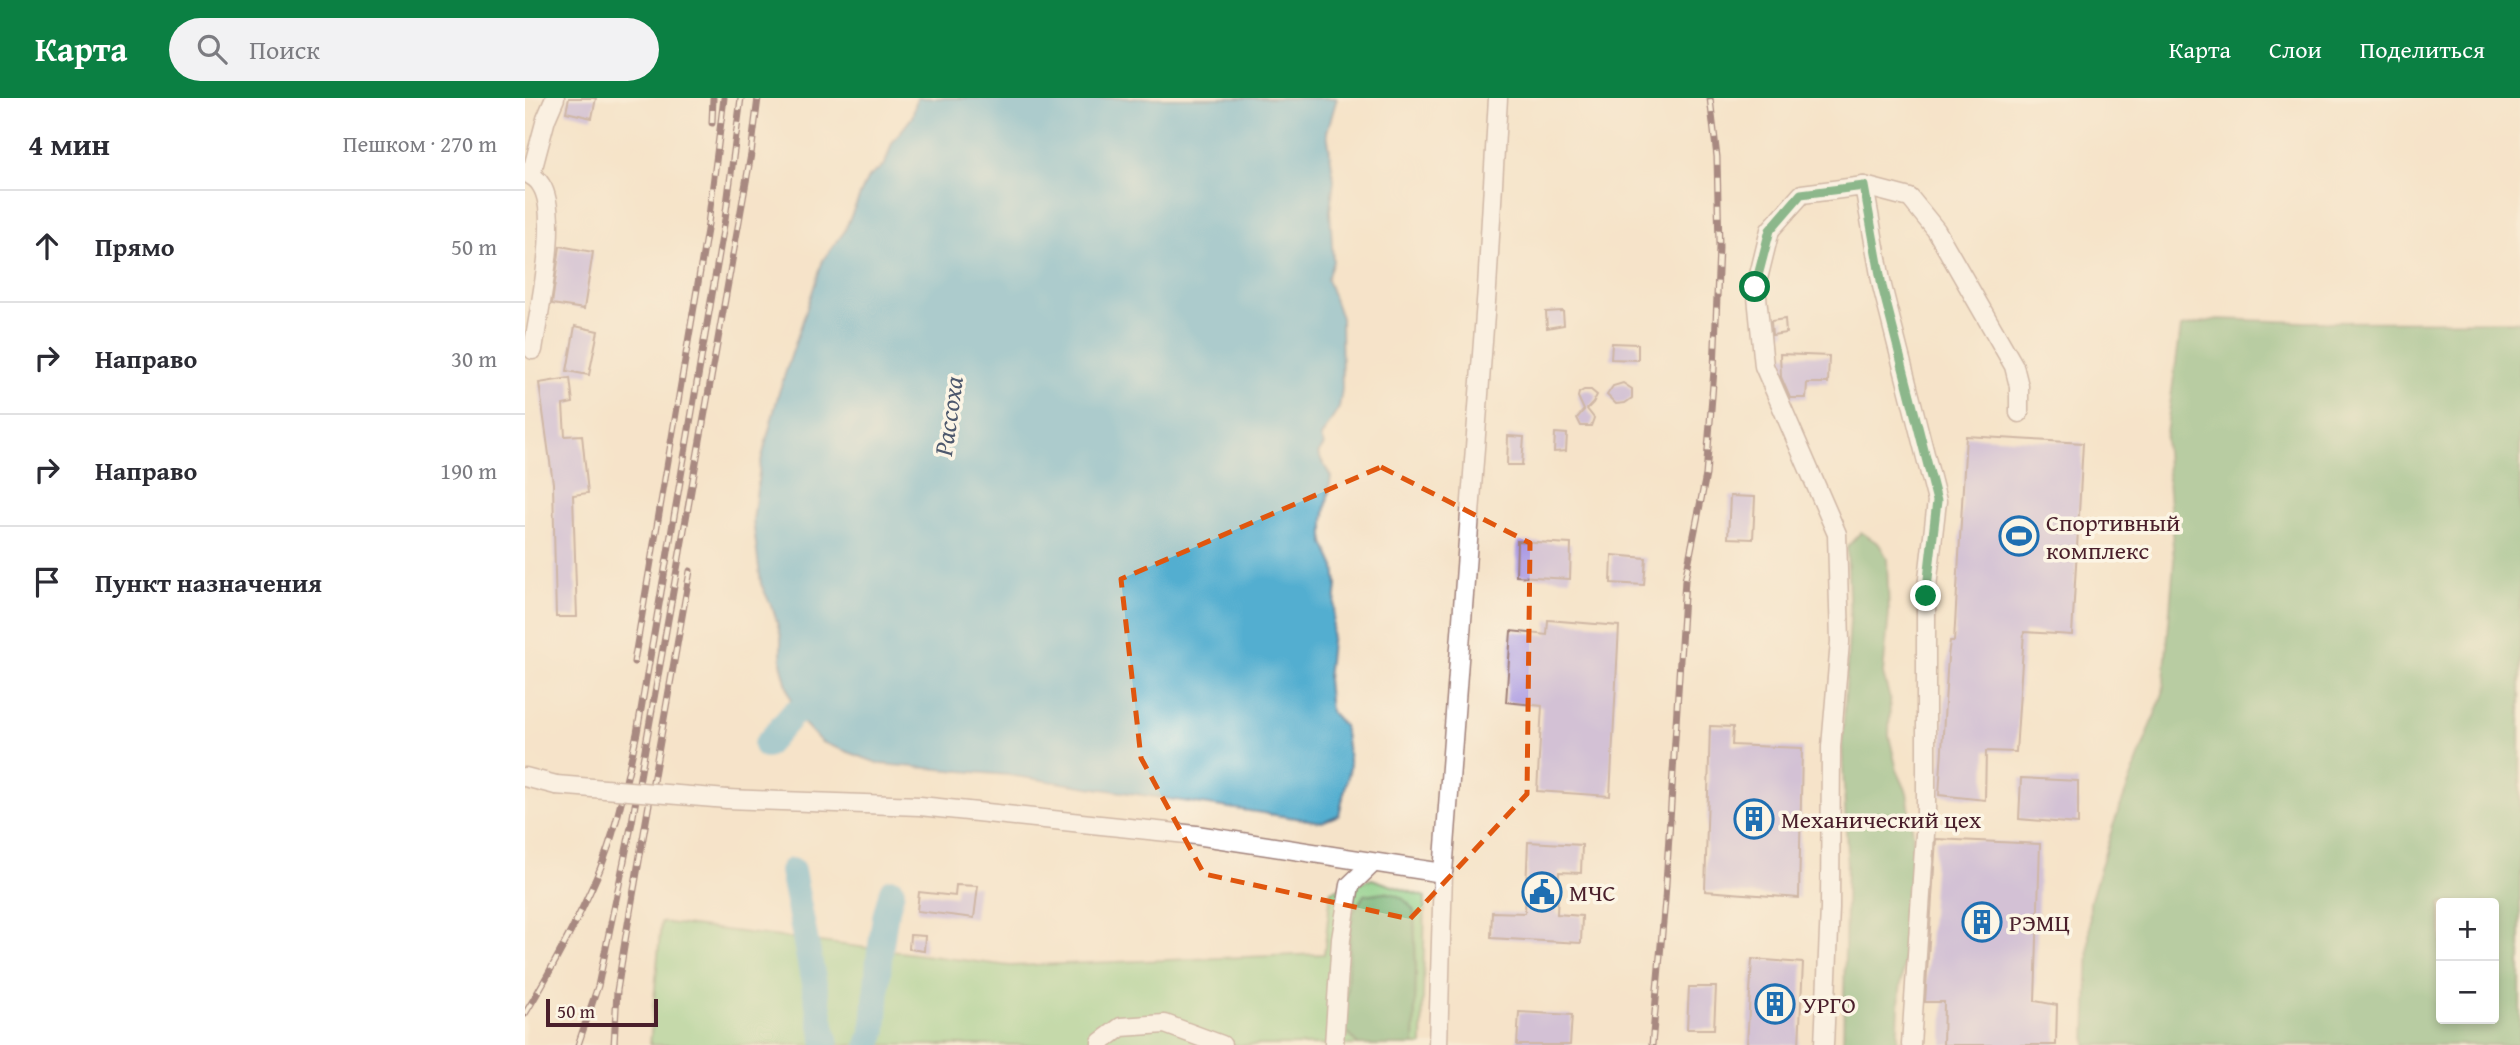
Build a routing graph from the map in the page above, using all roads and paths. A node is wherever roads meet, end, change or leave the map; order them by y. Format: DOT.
graph roads {
  1 [pos="555,98"];
  2 [pos="1498,98"];
  3 [pos="528,173"];
  4 [pos="1864,186"];
  5 [pos="533,350"];
  6 [pos="2019,413"];
  7 [pos="525,777"];
  8 [pos="1373,863"];
  9 [pos="1443,873"];
  10 [pos="1332,1042"];
  11 [pos="1101,1045"];
  12 [pos="1222,1045"];
  13 [pos="1438,1045"];
  14 [pos="1824,1045"];
  15 [pos="1911,1045"];
  1 -- 3 [label="street"];
  2 -- 9 [label="street"];
  3 -- 5 [label="street"];
  4 -- 6 [label="street"];
  4 -- 14 [label="street"];
  4 -- 15 [label="street"];
  7 -- 8 [label="street, bridge"];
  8 -- 9 [label="street"];
  8 -- 10 [label="street"];
  9 -- 13 [label="street"];
  11 -- 12 [label="street"];
}
